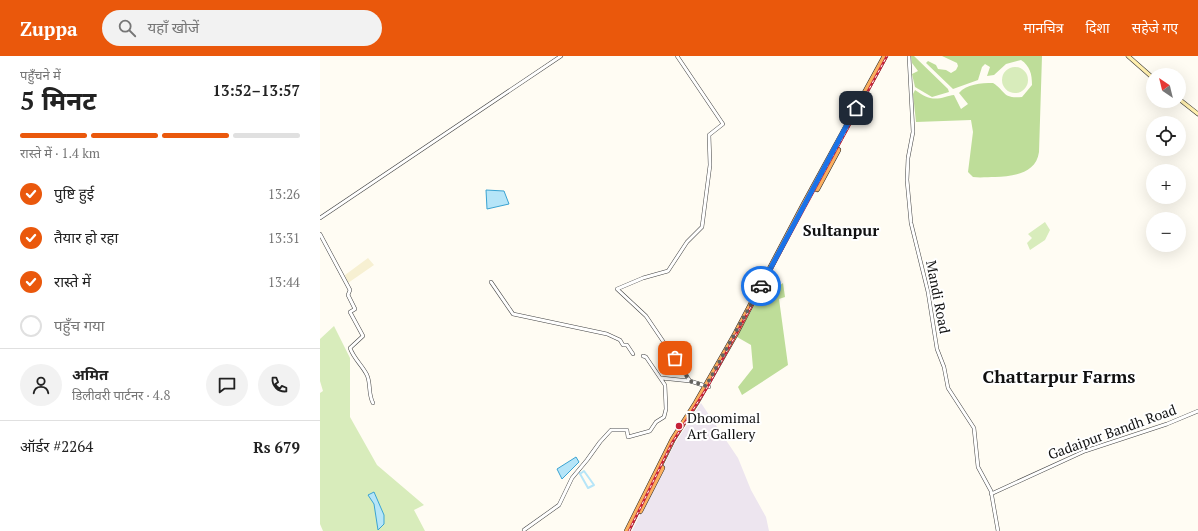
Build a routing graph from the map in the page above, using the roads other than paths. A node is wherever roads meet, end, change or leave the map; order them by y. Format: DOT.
graph roads {
  1 [pos="562,56"];
  2 [pos="677,56"];
  3 [pos="887,56"];
  4 [pos="909,56"];
  5 [pos="1129,56"];
  6 [pos="1146,71"];
  7 [pos="1186,104"];
  8 [pos="1198,113"];
  9 [pos="320,218"];
  10 [pos="320,234"];
  11 [pos="491,282"];
  12 [pos="633,354"];
  13 [pos="643,356"];
  14 [pos="661,378"];
  15 [pos="688,381"];
  16 [pos="708,387"];
  17 [pos="373,403"];
  18 [pos="1198,410"];
  19 [pos="649,491"];
  20 [pos="991,494"];
  21 [pos="523,530"];
  22 [pos="627,531"];
  23 [pos="630,531"];
  24 [pos="998,531"];
  1 -- 9 [label="street"];
  2 -- 15 [label="street"];
  3 -- 16 [label="highway"];
  4 -- 20 [label="street, Mandi Road"];
  5 -- 6 [label="main road"];
  7 -- 8 [label="main road"];
  10 -- 17 [label="street"];
  11 -- 12 [label="street"];
  13 -- 21 [label="street"];
  14 -- 15 [label="street"];
  15 -- 16 [label="street"];
  16 -- 19 [label="highway"];
  18 -- 20 [label="street, Gadaipur Bandh Road"];
  19 -- 22 [label="highway"];
  19 -- 23 [label="highway"];
  20 -- 24 [label="street, Mandi Road"];
}
